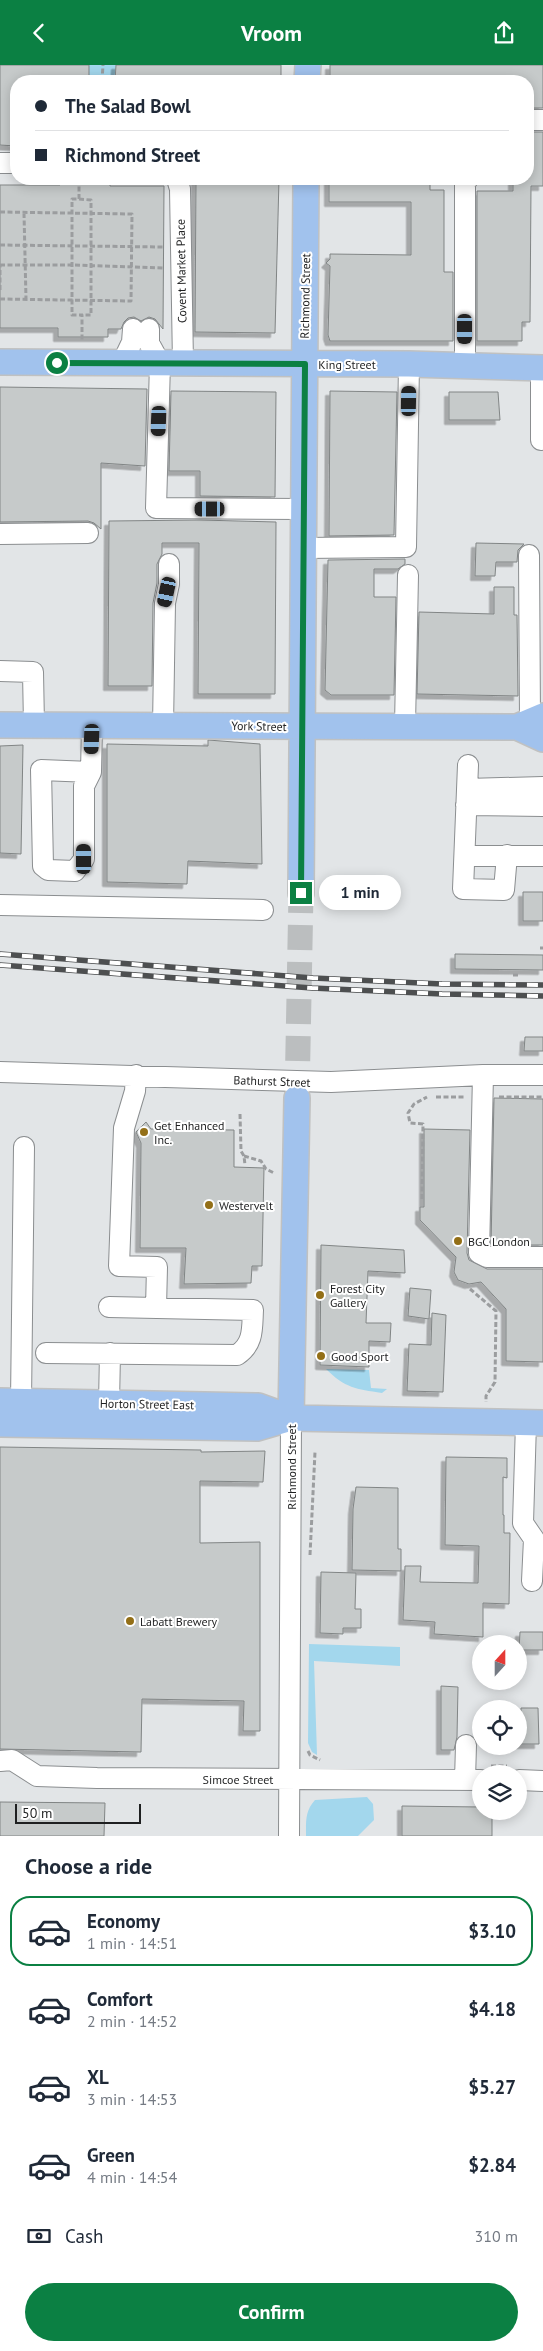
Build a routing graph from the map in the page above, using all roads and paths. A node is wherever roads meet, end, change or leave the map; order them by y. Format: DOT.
graph roads {
  1 [pos="78,185"];
  2 [pos="179,185"];
  3 [pos="306,185"];
  4 [pos="465,185"];
  5 [pos="79,199"];
  6 [pos="0,212"];
  7 [pos="24,213"];
  8 [pos="72,213"];
  9 [pos="91,214"];
  10 [pos="0,245"];
  11 [pos="24,245"];
  12 [pos="72,245"];
  13 [pos="91,245"];
  14 [pos="132,247"];
  15 [pos="170,247"];
  16 [pos="0,265"];
  17 [pos="72,265"];
  18 [pos="25,266"];
  19 [pos="91,266"];
  20 [pos="131,267"];
  21 [pos="171,269"];
  22 [pos="0,290"];
  23 [pos="0,299"];
  24 [pos="26,299"];
  25 [pos="72,300"];
  26 [pos="91,300"];
  27 [pos="82,315"];
  28 [pos="82,342"];
  29 [pos="0,362"];
  30 [pos="122,363"];
  31 [pos="172,363"];
  32 [pos="305,364"];
  33 [pos="409,364"];
  34 [pos="465,365"];
  35 [pos="542,368"];
  36 [pos="541,441"];
  37 [pos="304,509"];
  38 [pos="88,533"];
  39 [pos="0,534"];
  40 [pos="304,548"];
  41 [pos="529,555"];
  42 [pos="169,564"];
  43 [pos="408,575"];
  44 [pos="0,671"];
  45 [pos="0,725"];
  46 [pos="34,725"];
  47 [pos="405,725"];
  48 [pos="533,725"];
  49 [pos="92,726"];
  50 [pos="163,726"];
  51 [pos="303,727"];
  52 [pos="468,765"];
  53 [pos="91,772"];
  54 [pos="543,787"];
  55 [pos="466,797"];
  56 [pos="543,807"];
  57 [pos="507,855"];
  58 [pos="464,856"];
  59 [pos="543,856"];
  60 [pos="301,893"];
  61 [pos="0,905"];
  62 [pos="263,910"];
  63 [pos="513,975"];
  64 [pos="519,975"];
  65 [pos="0,1072"];
  66 [pos="136,1075"];
  67 [pos="483,1075"];
  68 [pos="543,1075"];
  69 [pos="483,1097"];
  70 [pos="543,1097"];
  71 [pos="297,1098"];
  72 [pos="240,1114"];
  73 [pos="24,1147"];
  74 [pos="244,1156"];
  75 [pos="245,1165"];
  76 [pos="274,1173"];
  77 [pos="422,1199"];
  78 [pos="543,1257"];
  79 [pos="470,1289"];
  80 [pos="109,1307"];
  81 [pos="156,1307"];
  82 [pos="46,1353"];
  83 [pos="110,1353"];
  84 [pos="11,1401"];
  85 [pos="109,1403"];
  86 [pos="486,1406"];
  87 [pos="291,1418"];
  88 [pos="534,1423"];
  89 [pos="0,1424"];
  90 [pos="315,1452"];
  91 [pos="310,1561"];
  92 [pos="532,1581"];
  93 [pos="306,1744"];
  94 [pos="466,1745"];
  95 [pos="0,1761"];
  96 [pos="325,1762"];
  97 [pos="472,1775"];
  98 [pos="289,1779"];
  99 [pos="472,1780"];
  100 [pos="527,1780"];
  101 [pos="543,1781"];
  102 [pos="288,1836"];
  1 -- 5 [label="path"];
  2 -- 31 [label="street, Covent Market Place"];
  3 -- 32 [label="main road, Richmond Street"];
  4 -- 34 [label="street"];
  5 -- 8 [label="path"];
  5 -- 9 [label="path"];
  6 -- 7 [label="path"];
  7 -- 8 [label="path"];
  7 -- 11 [label="path"];
  8 -- 9 [label="path"];
  8 -- 12 [label="path"];
  9 -- 13 [label="path"];
  9 -- 14 [label="path"];
  10 -- 11 [label="path"];
  11 -- 12 [label="path"];
  11 -- 18 [label="path"];
  12 -- 13 [label="path"];
  12 -- 17 [label="path"];
  13 -- 14 [label="path"];
  13 -- 19 [label="path"];
  14 -- 15 [label="path"];
  14 -- 20 [label="path"];
  16 -- 18 [label="path"];
  16 -- 22 [label="path"];
  17 -- 18 [label="path"];
  17 -- 19 [label="path"];
  17 -- 25 [label="path"];
  18 -- 24 [label="path"];
  19 -- 20 [label="path"];
  19 -- 26 [label="path"];
  20 -- 21 [label="path"];
  20 -- 26 [label="path"];
  23 -- 24 [label="path"];
  24 -- 25 [label="path"];
  25 -- 26 [label="path"];
  25 -- 27 [label="path"];
  26 -- 27 [label="path"];
  27 -- 28 [label="path"];
  29 -- 30 [label="main road, King Street"];
  30 -- 31 [label="main road, King Street"];
  30 -- 31 [label="street"];
  31 -- 32 [label="main road, King Street"];
  31 -- 37 [label="street, Covent Market Place"];
  32 -- 33 [label="main road, King Street"];
  32 -- 37 [label="main road, Richmond Street"];
  33 -- 34 [label="main road, King Street"];
  33 -- 40 [label="street"];
  34 -- 35 [label="main road, King Street"];
  35 -- 36 [label="street"];
  37 -- 40 [label="main road, Richmond Street"];
  38 -- 39 [label="street"];
  40 -- 51 [label="main road, Richmond Street"];
  41 -- 48 [label="street"];
  42 -- 50 [label="street"];
  43 -- 47 [label="street"];
  44 -- 46 [label="street"];
  45 -- 46 [label="main road, York Street"];
  46 -- 49 [label="main road, York Street"];
  47 -- 48 [label="main road, York Street"];
  47 -- 51 [label="main road, York Street"];
  49 -- 50 [label="main road, York Street"];
  49 -- 53 [label="street"];
  50 -- 51 [label="main road, York Street"];
  51 -- 60 [label="main road, Richmond Street"];
  52 -- 55 [label="street"];
  53 -- 53 [label="street"];
  54 -- 55 [label="street"];
  55 -- 56 [label="street"];
  55 -- 58 [label="street"];
  57 -- 58 [label="street"];
  57 -- 58 [label="street"];
  57 -- 59 [label="street"];
  61 -- 62 [label="street"];
  63 -- 64 [label="path"];
  65 -- 66 [label="street, Bathurst Street"];
  66 -- 67 [label="street, Bathurst Street"];
  66 -- 81 [label="street"];
  67 -- 68 [label="street, Bathurst Street"];
  67 -- 69 [label="street"];
  69 -- 70 [label="path"];
  69 -- 77 [label="path"];
  69 -- 78 [label="street"];
  71 -- 87 [label="main road, Richmond Street"];
  72 -- 74 [label="path"];
  73 -- 84 [label="street"];
  74 -- 75 [label="path"];
  74 -- 76 [label="path"];
  79 -- 86 [label="path"];
  80 -- 81 [label="street"];
  81 -- 83 [label="street"];
  82 -- 83 [label="street"];
  83 -- 85 [label="street"];
  84 -- 85 [label="main road, Horton Street East"];
  85 -- 87 [label="main road, Horton Street East"];
  87 -- 88 [label="main road, Horton Street East"];
  87 -- 89 [label="main road, Horton Street East"];
  87 -- 98 [label="street, Richmond Street"];
  88 -- 92 [label="street"];
  90 -- 91 [label="path"];
  93 -- 96 [label="path"];
  94 -- 97 [label="street"];
  95 -- 98 [label="street, Simcoe Street"];
  98 -- 99 [label="street, Simcoe Street"];
  98 -- 102 [label="street, Richmond Street"];
  100 -- 101 [label="street"];
}
